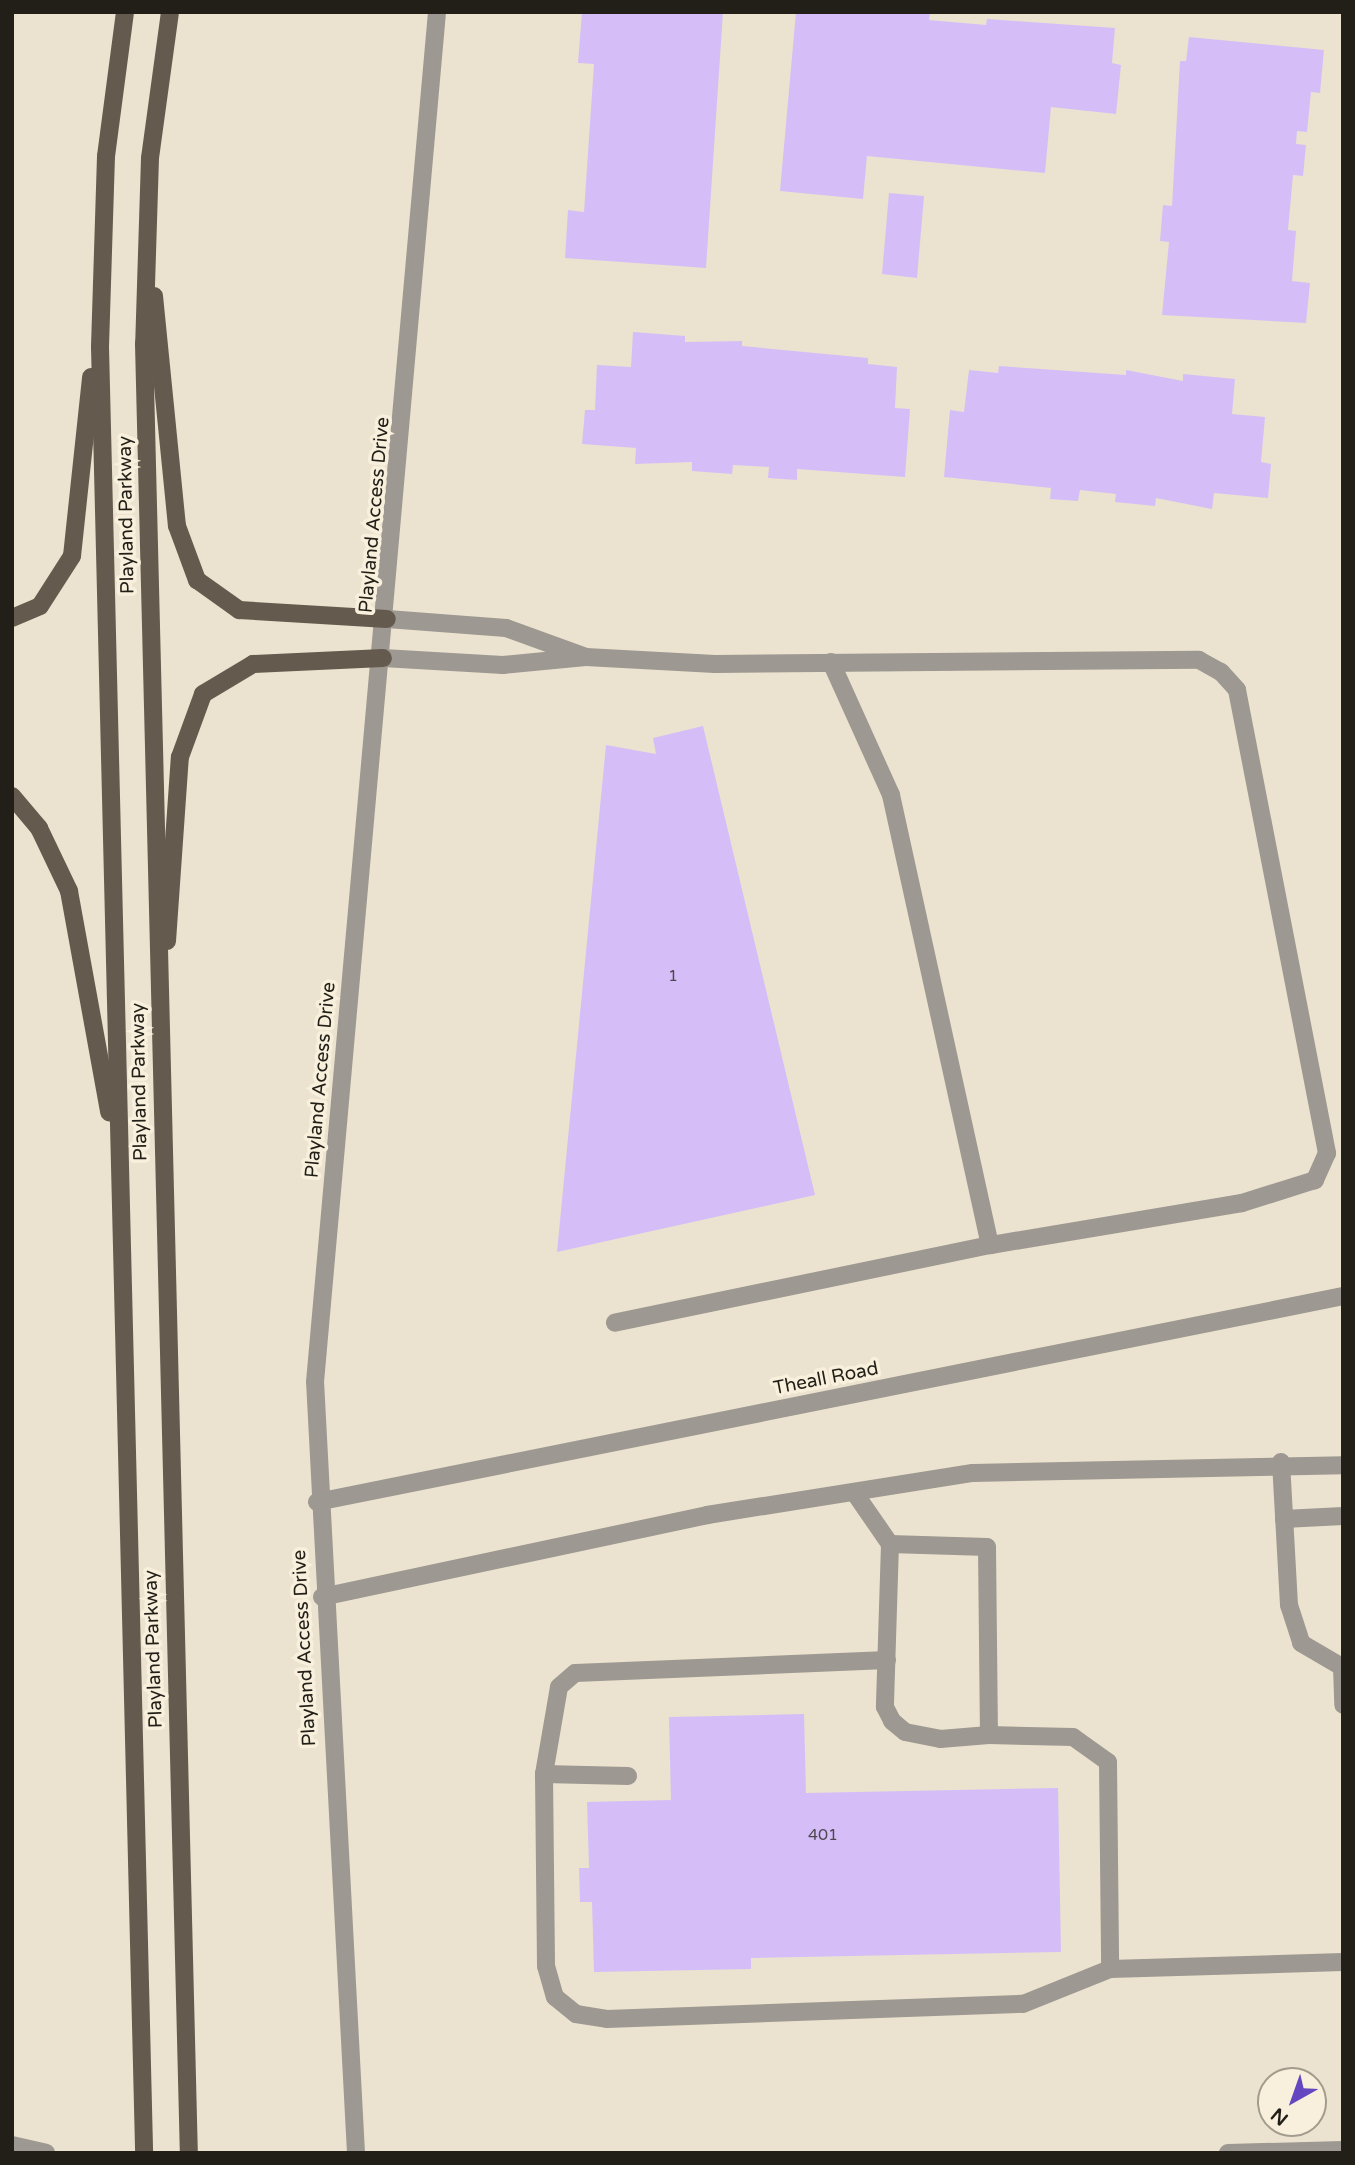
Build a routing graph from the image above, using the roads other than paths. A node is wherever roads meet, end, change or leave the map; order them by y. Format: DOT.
graph roads {
  1 [pos="125,12"];
  2 [pos="170,12"];
  3 [pos="437,12"];
  4 [pos="147,218"];
  5 [pos="101,279"];
  6 [pos="12,618"];
  7 [pos="387,619"];
  8 [pos="586,657"];
  9 [pos="383,658"];
  10 [pos="831,662"];
  11 [pos="12,796"];
  12 [pos="160,1049"];
  13 [pos="119,1177"];
  14 [pos="990,1245"];
  15 [pos="1343,1296"];
  16 [pos="615,1323"];
  17 [pos="1281,1462"];
  18 [pos="1343,1465"];
  19 [pos="854,1492"];
  20 [pos="317,1502"];
  21 [pos="1343,1516"];
  22 [pos="1285,1528"];
  23 [pos="890,1544"];
  24 [pos="322,1597"];
  25 [pos="887,1660"];
  26 [pos="1343,1705"];
  27 [pos="989,1735"];
  28 [pos="544,1774"];
  29 [pos="628,1776"];
  30 [pos="1343,1962"];
  31 [pos="1110,1969"];
  32 [pos="12,2145"];
  33 [pos="1343,2150"];
  34 [pos="46,2153"];
  35 [pos="144,2153"];
  36 [pos="189,2153"];
  37 [pos="356,2153"];
  38 [pos="1228,2153"];
  1 -- 5 [label="main road, Playland Parkway"];
  2 -- 4 [label="main road, Playland Parkway"];
  3 -- 7 [label="street, Playland Access Drive"];
  4 -- 7 [label="main road"];
  4 -- 12 [label="main road, Playland Parkway"];
  5 -- 6 [label="main road"];
  5 -- 13 [label="main road, Playland Parkway"];
  7 -- 8 [label="street"];
  7 -- 9 [label="street, Playland Access Drive"];
  8 -- 9 [label="street"];
  8 -- 10 [label="street"];
  9 -- 12 [label="main road"];
  9 -- 20 [label="street, Playland Access Drive"];
  10 -- 14 [label="street"];
  10 -- 14 [label="street"];
  11 -- 13 [label="main road"];
  12 -- 36 [label="main road, Playland Parkway"];
  13 -- 35 [label="main road, Playland Parkway"];
  14 -- 16 [label="street"];
  15 -- 20 [label="street, Theall Road"];
  17 -- 18 [label="street"];
  17 -- 19 [label="street"];
  17 -- 22 [label="street"];
  19 -- 23 [label="street"];
  19 -- 24 [label="street"];
  20 -- 24 [label="street, Playland Access Drive"];
  21 -- 22 [label="street"];
  22 -- 26 [label="street"];
  23 -- 25 [label="street"];
  23 -- 27 [label="street"];
  24 -- 37 [label="street, Playland Access Drive"];
  25 -- 27 [label="street"];
  25 -- 28 [label="street"];
  27 -- 31 [label="street"];
  28 -- 29 [label="street"];
  28 -- 31 [label="street"];
  30 -- 31 [label="street"];
  32 -- 34 [label="street"];
  33 -- 38 [label="street"];
}
